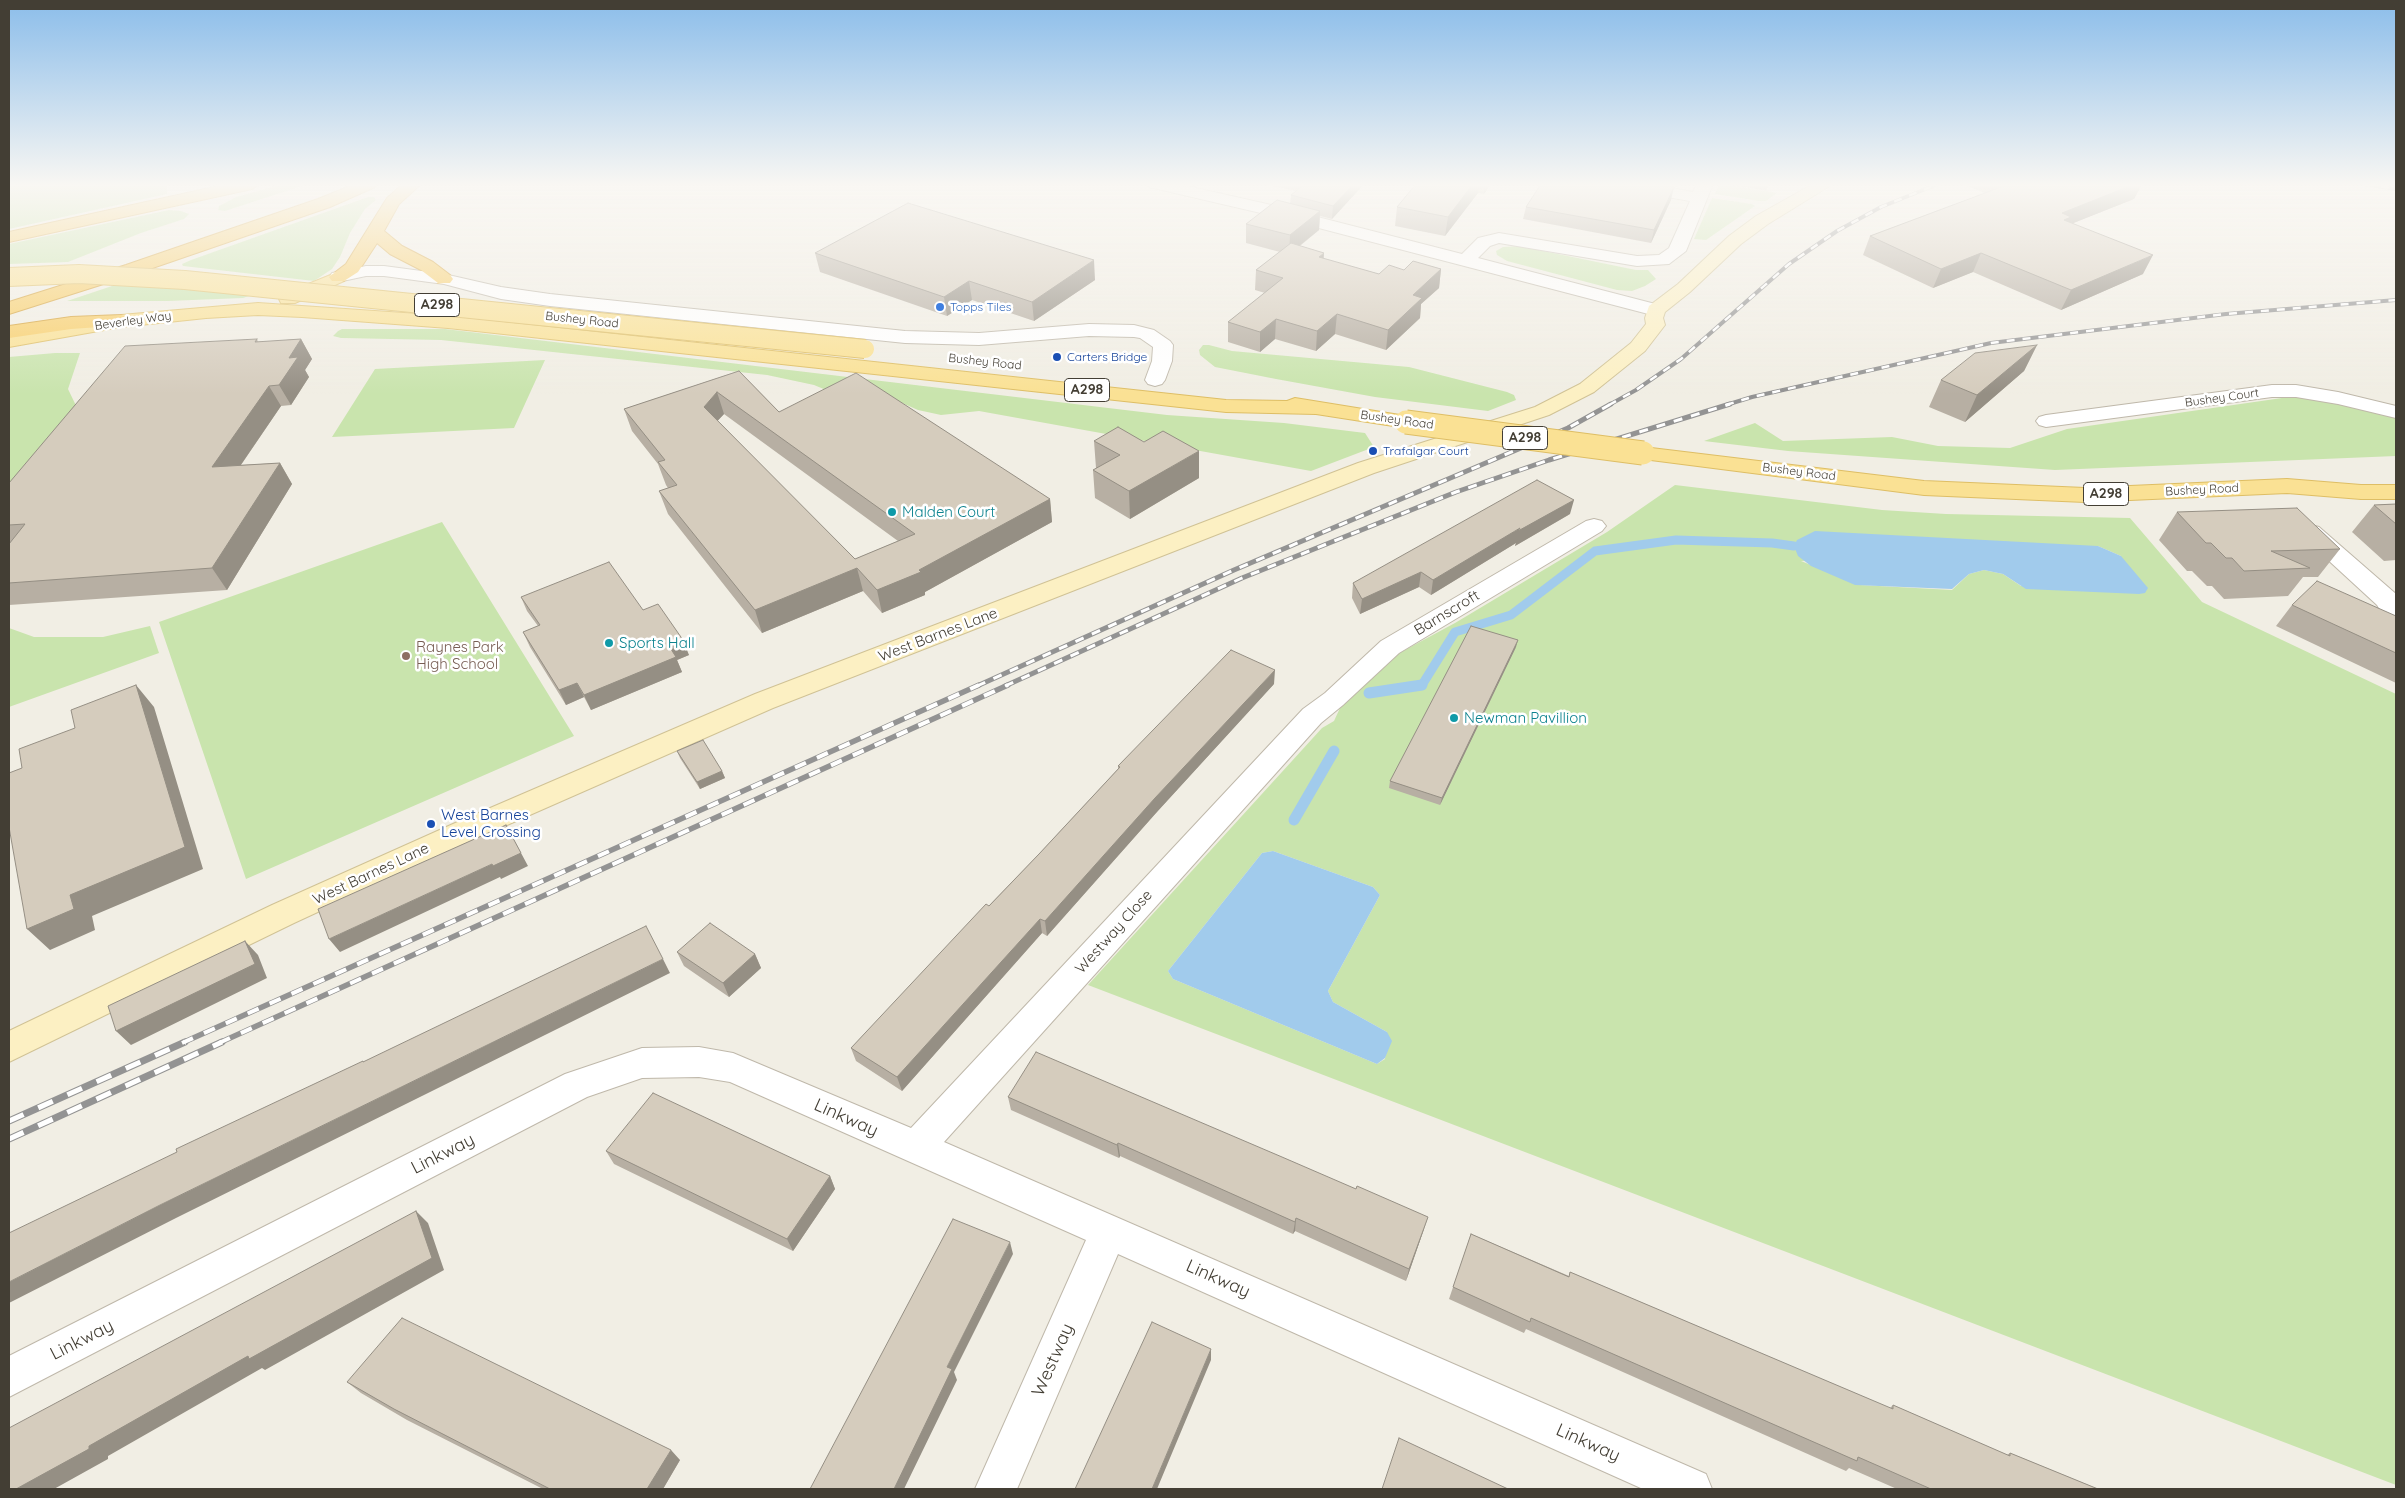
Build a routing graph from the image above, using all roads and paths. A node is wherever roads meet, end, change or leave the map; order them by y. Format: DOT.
graph roads {
  1 [pos="128,254"];
  2 [pos="176,254"];
  3 [pos="361,254"];
  4 [pos="404,254"];
  5 [pos="1435,254"];
  6 [pos="1473,254"];
  7 [pos="1594,254"];
  8 [pos="1672,254"];
  9 [pos="1720,254"];
  10 [pos="1465,262"];
  11 [pos="9,277"];
  12 [pos="338,277"];
  13 [pos="444,279"];
  14 [pos="9,292"];
  15 [pos="9,308"];
  16 [pos="258,309"];
  17 [pos="1656,310"];
  18 [pos="369,315"];
  19 [pos="121,321"];
  20 [pos="9,332"];
  21 [pos="9,341"];
  22 [pos="1155,380"];
  23 [pos="1313,408"];
  24 [pos="2396,412"];
  25 [pos="2046,421"];
  26 [pos="2396,473"];
  27 [pos="2287,486"];
  28 [pos="2396,492"];
  29 [pos="1594,526"];
  30 [pos="2311,532"];
  31 [pos="2364,611"];
  32 [pos="2396,616"];
  33 [pos="2396,625"];
  34 [pos="1312,716"];
  35 [pos="9,1047"];
  36 [pos="916,1148"];
  37 [pos="1109,1231"];
  38 [pos="9,1377"];
  39 [pos="996,1489"];
  40 [pos="1691,1489"];
  1 -- 14 [label="highway"];
  2 -- 15 [label="highway"];
  3 -- 12 [label="highway"];
  4 -- 13 [label="highway"];
  5 -- 10 [label="street"];
  6 -- 10 [label="street"];
  7 -- 8 [label="street"];
  9 -- 17 [label="main road"];
  10 -- 17 [label="street"];
  11 -- 22 [label="main road, Bushey Road / A298, bridge"];
  12 -- 13 [label="street"];
  12 -- 16 [label="main road"];
  13 -- 18 [label="street"];
  13 -- 22 [label="street, Bushey Road"];
  16 -- 18 [label="main road, Bushey Road / A298"];
  16 -- 19 [label="main road, Beverley Way / A298"];
  17 -- 35 [label="main road, West Barnes Lane"];
  18 -- 23 [label="main road, Bushey Road / A298"];
  19 -- 20 [label="highway, A298"];
  19 -- 21 [label="main road, Beverley Way / A298"];
  22 -- 23 [label="main road, Bushey Road / A298"];
  23 -- 27 [label="main road, Bushey Road / A298, bridge"];
  24 -- 25 [label="street, Bushey Court"];
  26 -- 27 [label="main road, Bushey Road / A298"];
  27 -- 28 [label="main road, Bushey Road / A298"];
  29 -- 34 [label="street, Barnscroft"];
  30 -- 32 [label="street"];
  31 -- 33 [label="street"];
  34 -- 36 [label="street, Westway Close"];
  36 -- 37 [label="street, Linkway"];
  36 -- 38 [label="street, Linkway"];
  37 -- 39 [label="street, Westway"];
  37 -- 40 [label="street, Linkway"];
}
